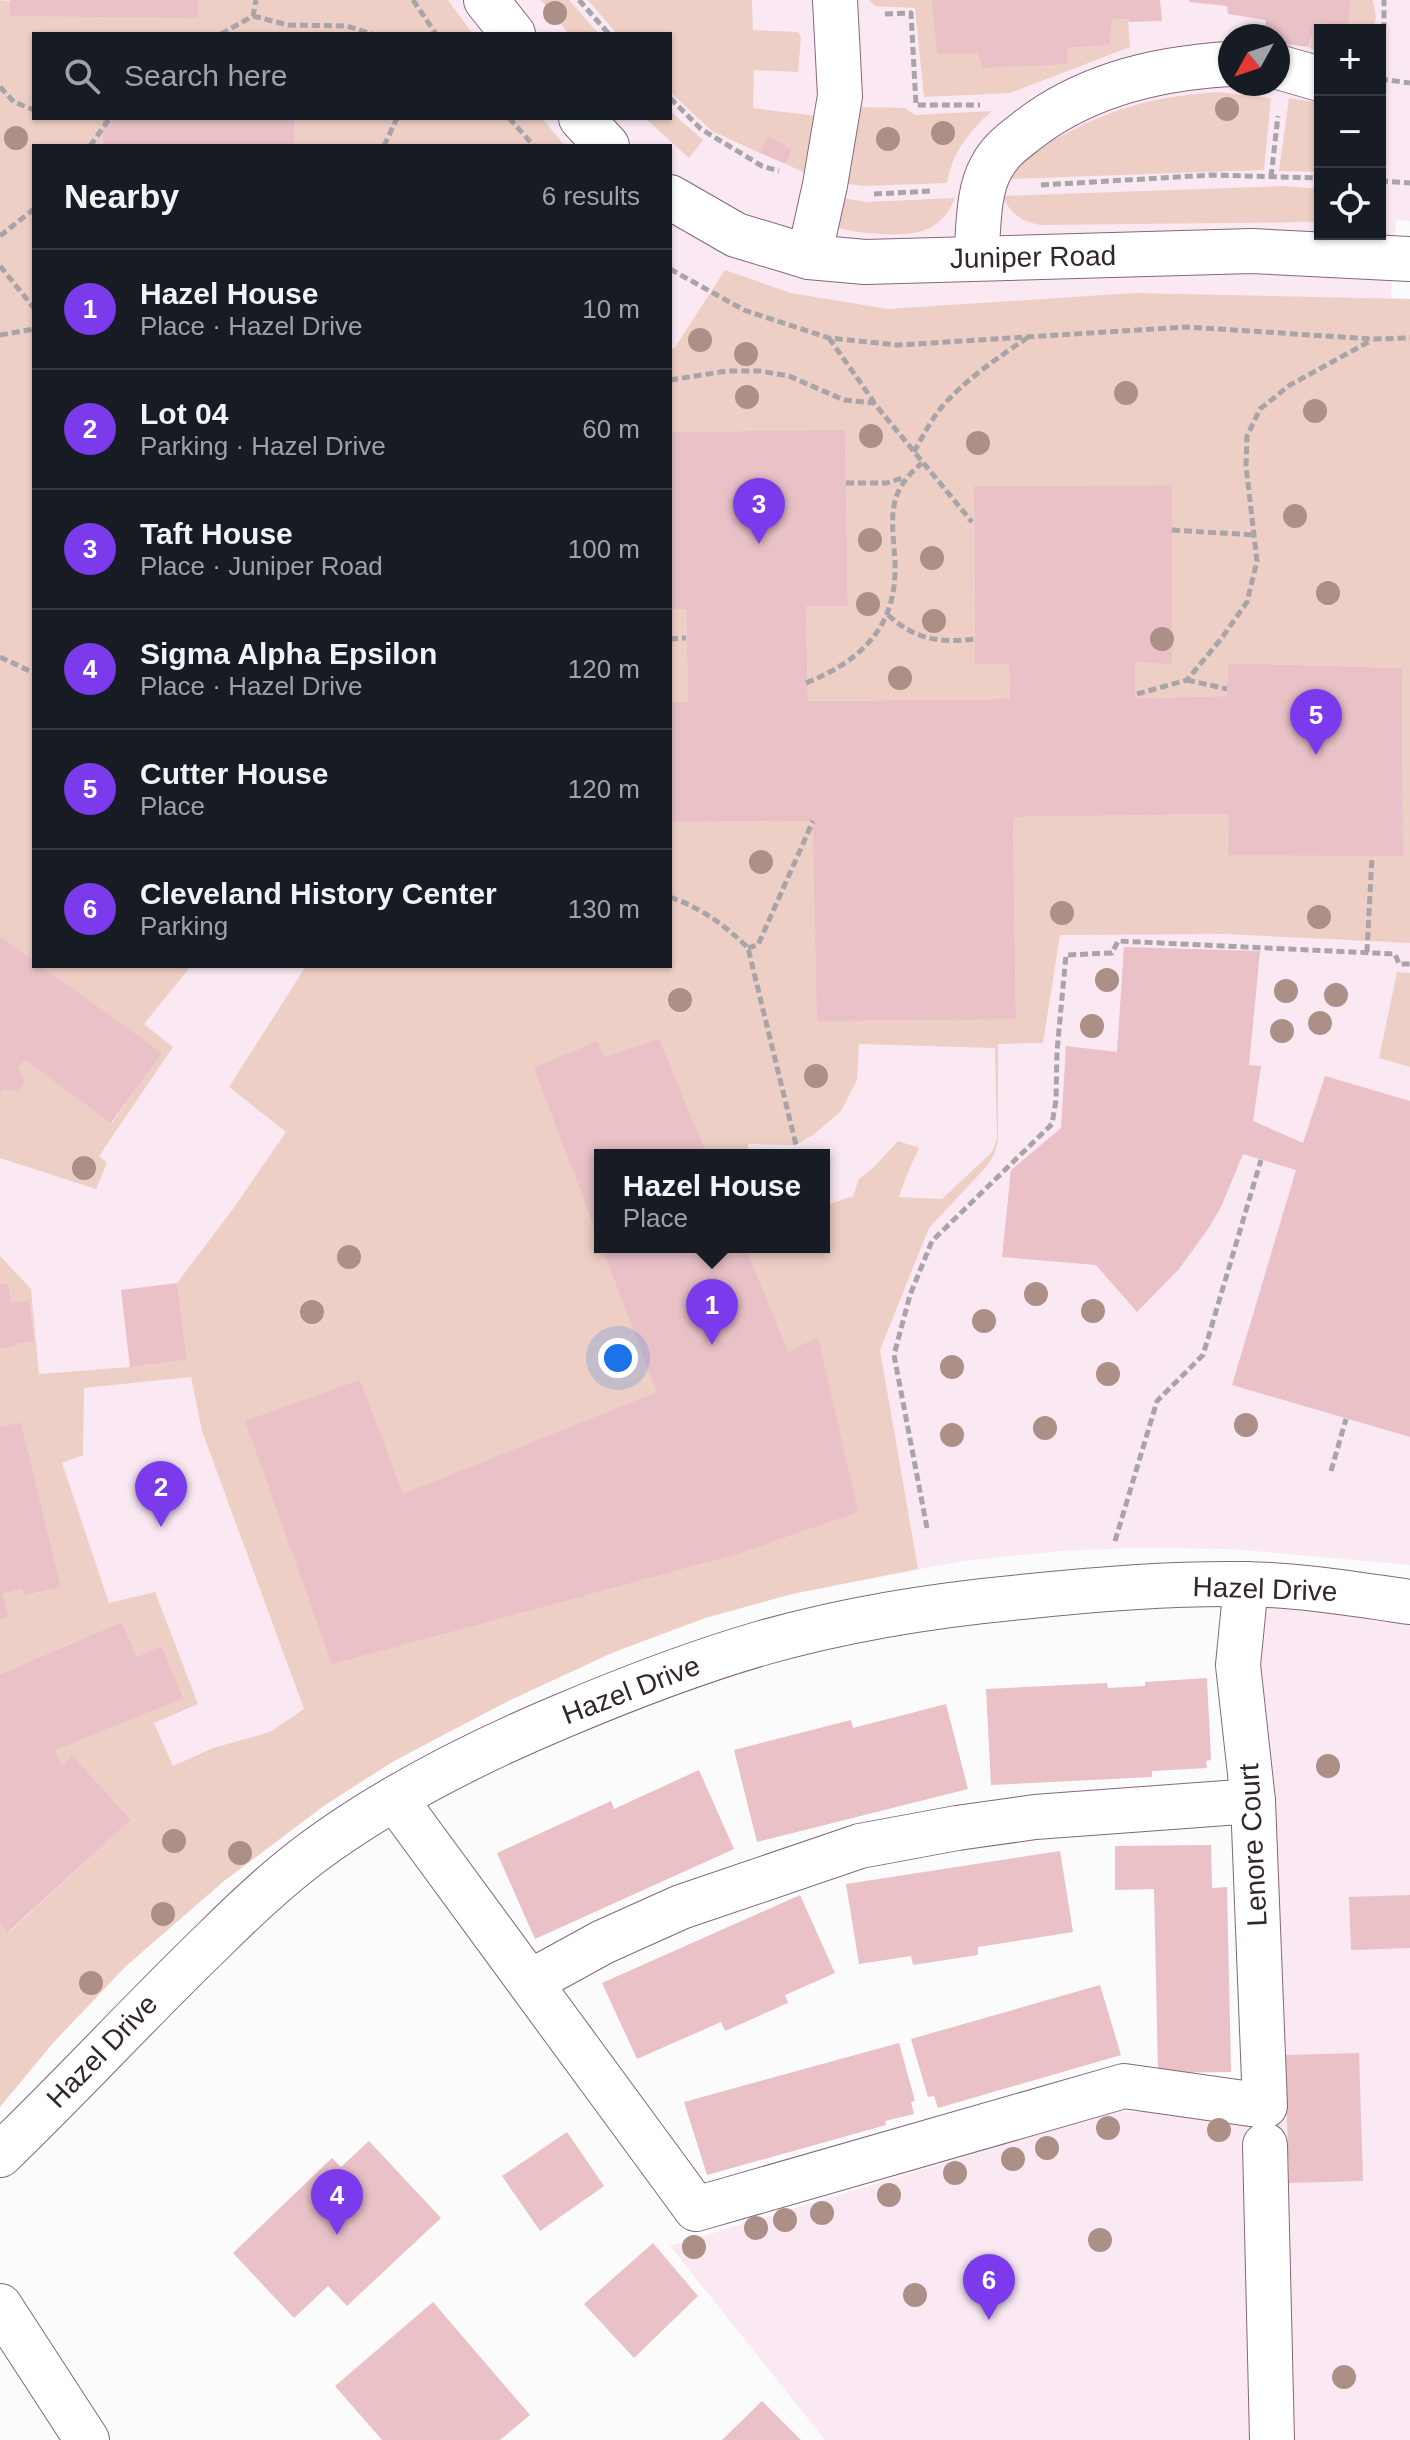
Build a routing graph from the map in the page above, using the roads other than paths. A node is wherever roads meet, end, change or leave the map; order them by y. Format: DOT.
graph roads {
  1 [pos="486,0"];
  2 [pos="835,0"];
  3 [pos="511,32"];
  4 [pos="1218,65"];
  5 [pos="1290,70"];
  6 [pos="1314,77"];
  7 [pos="583,120"];
  8 [pos="605,144"];
  9 [pos="672,198"];
  10 [pos="1383,250"];
  11 [pos="809,257"];
  12 [pos="976,258"];
  13 [pos="1246,1584"];
  14 [pos="1410,1602"];
  15 [pos="395,1799"];
  16 [pos="1253,1801"];
  17 [pos="530,1982"];
  18 [pos="1265,2126"];
  19 [pos="0,2155"];
  20 [pos="0,2306"];
  21 [pos="87,2440"];
  22 [pos="1272,2440"];
  1 -- 3 [label="street"];
  2 -- 11 [label="street"];
  4 -- 12 [label="street"];
  5 -- 6 [label="street"];
  7 -- 8 [label="street"];
  9 -- 11 [label="street, Juniper Road"];
  10 -- 12 [label="street, Juniper Road"];
  11 -- 12 [label="street, Juniper Road"];
  13 -- 14 [label="street, Hazel Drive"];
  13 -- 15 [label="street, Hazel Drive"];
  13 -- 16 [label="street, Lenore Court"];
  15 -- 17 [label="street"];
  15 -- 19 [label="street, Hazel Drive"];
  16 -- 17 [label="street"];
  16 -- 18 [label="street, Lenore Court"];
  17 -- 18 [label="street"];
  18 -- 22 [label="street, Lenore Court"];
  20 -- 21 [label="street"];
}
